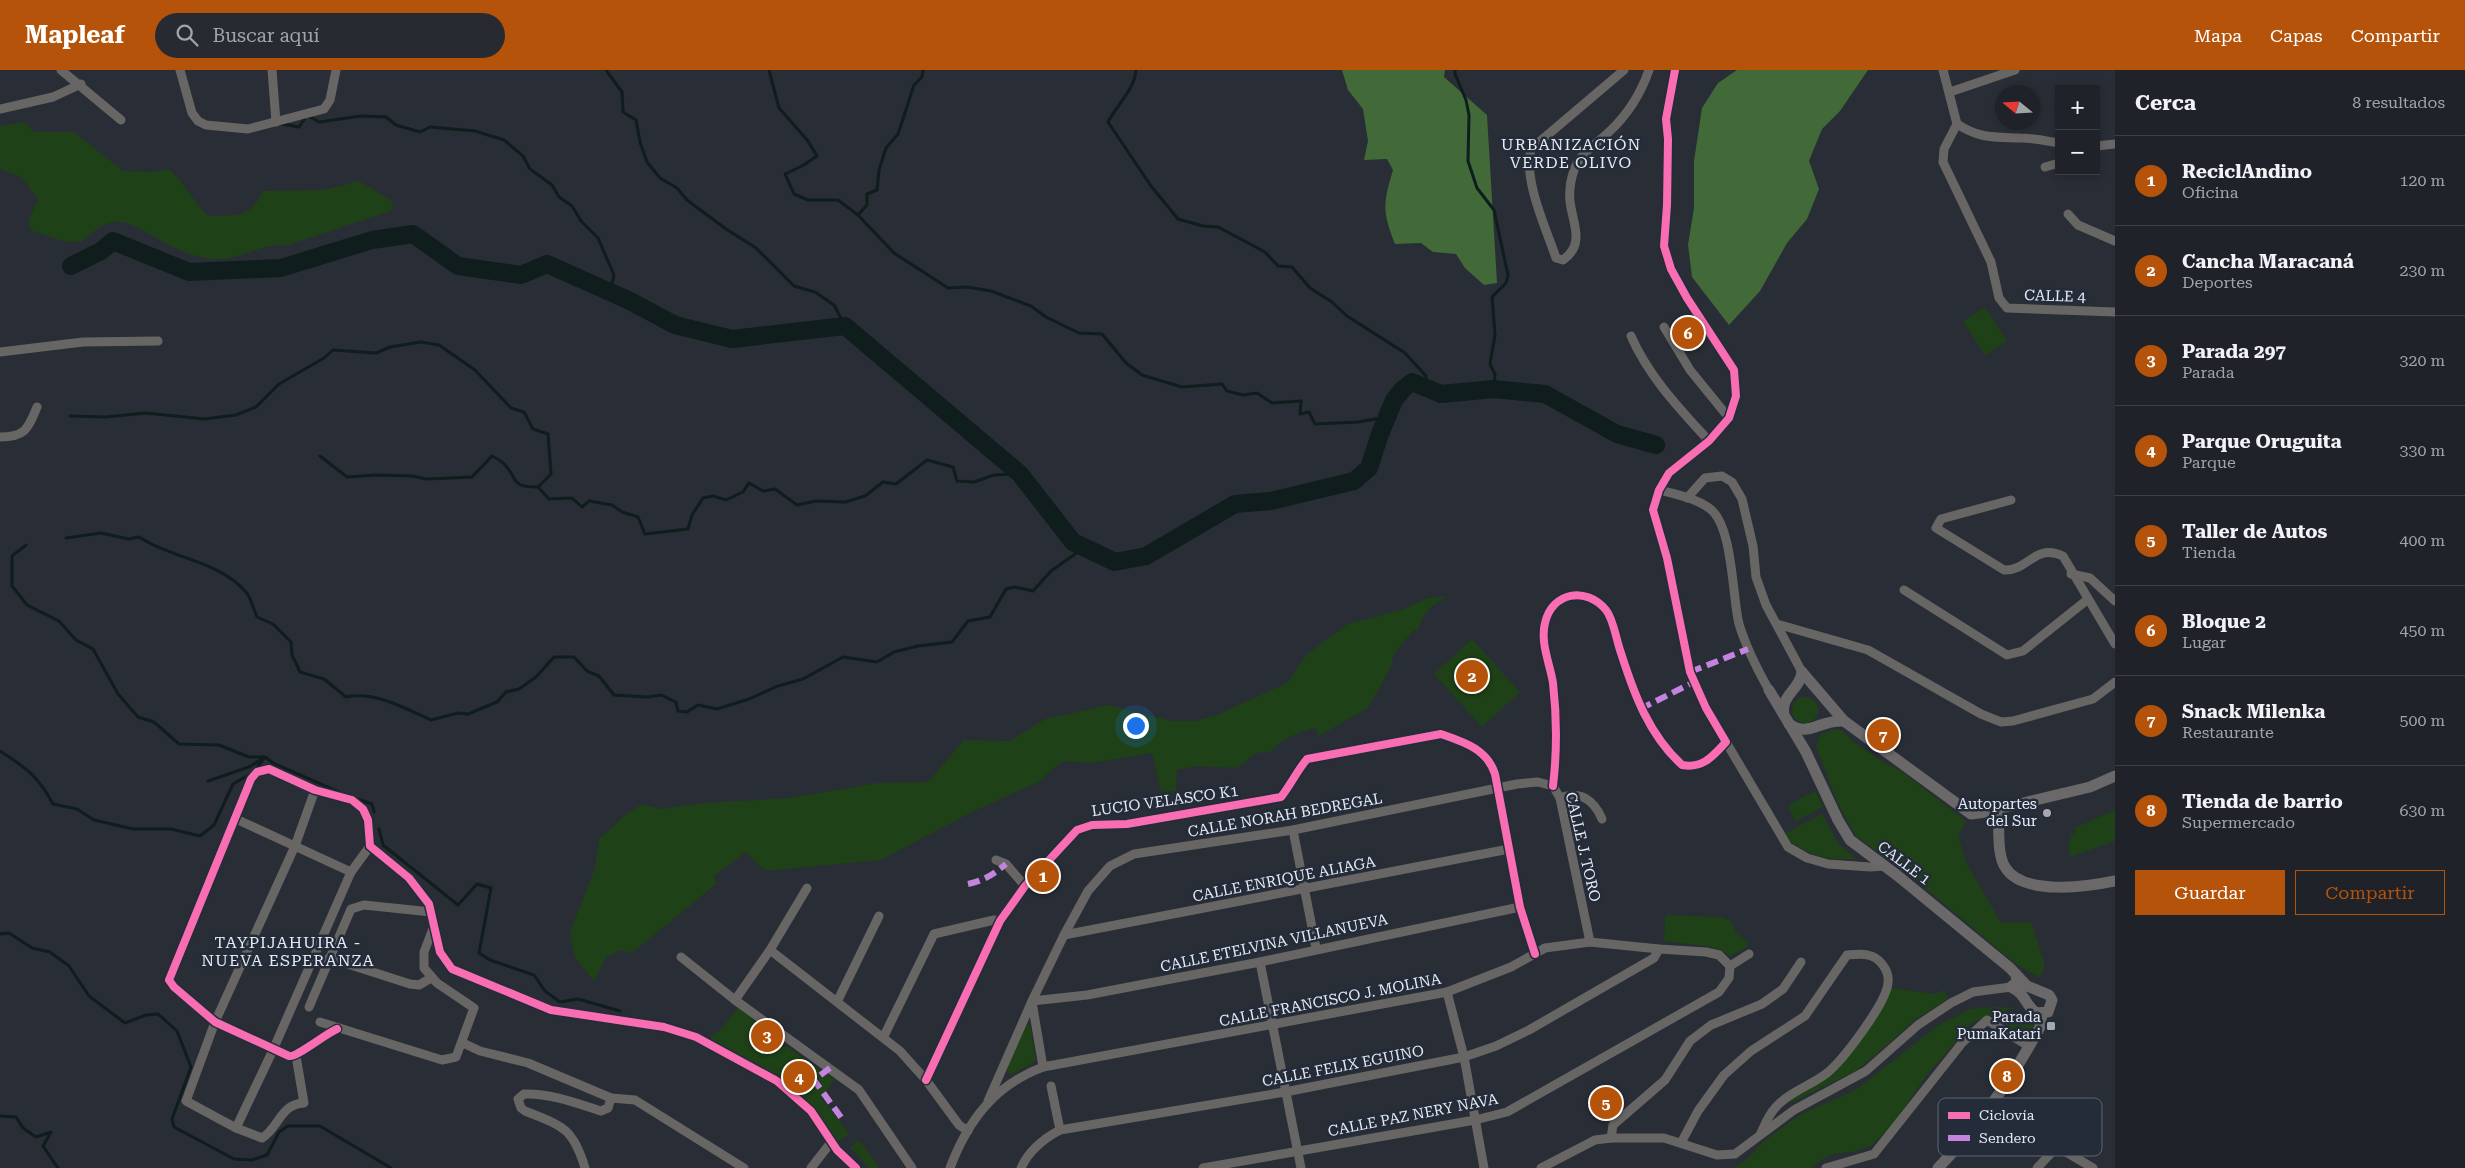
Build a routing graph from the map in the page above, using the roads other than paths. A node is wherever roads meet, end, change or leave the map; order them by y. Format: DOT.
graph roads {
  1 [pos="61,70"];
  2 [pos="180,70"];
  3 [pos="272,70"];
  4 [pos="336,70"];
  5 [pos="1624,70"];
  6 [pos="1649,70"];
  7 [pos="1675,70"];
  8 [pos="1943,70"];
  9 [pos="2015,70"];
  10 [pos="81,84"];
  11 [pos="1950,92"];
  12 [pos="0,108"];
  13 [pos="121,120"];
  14 [pos="276,122"];
  15 [pos="1957,124"];
  16 [pos="2055,142"];
  17 [pos="2115,144"];
  18 [pos="2100,146"];
  19 [pos="2055,165"];
  20 [pos="2045,167"];
  21 [pos="2068,214"];
  22 [pos="2115,241"];
  23 [pos="2115,312"];
  24 [pos="1664,327"];
  25 [pos="1631,336"];
  26 [pos="158,341"];
  27 [pos="0,352"];
  28 [pos="37,407"];
  29 [pos="1729,418"];
  30 [pos="0,437"];
  31 [pos="1709,441"];
  32 [pos="1659,490"];
  33 [pos="1687,498"];
  34 [pos="2011,500"];
  35 [pos="2071,574"];
  36 [pos="1904,590"];
  37 [pos="2087,600"];
  38 [pos="2115,601"];
  39 [pos="1777,624"];
  40 [pos="2115,644"];
  41 [pos="1802,672"];
  42 [pos="2115,682"];
  43 [pos="1769,690"];
  44 [pos="1815,690"];
  45 [pos="1792,691"];
  46 [pos="1825,700"];
  47 [pos="1787,721"];
  48 [pos="1844,721"];
  49 [pos="1819,725"];
  50 [pos="1726,742"];
  51 [pos="1806,752"];
  52 [pos="2115,776"];
  53 [pos="1553,786"];
  54 [pos="1498,789"];
  55 [pos="315,790"];
  56 [pos="1560,798"];
  57 [pos="1998,809"];
  58 [pos="236,819"];
  59 [pos="1602,819"];
  60 [pos="1293,830"];
  61 [pos="295,846"];
  62 [pos="370,846"];
  63 [pos="1509,849"];
  64 [pos="996,860"];
  65 [pos="1884,866"];
  66 [pos="351,872"];
  67 [pos="2115,880"];
  68 [pos="1025,886"];
  69 [pos="807,888"];
  70 [pos="1305,889"];
  71 [pos="1520,907"];
  72 [pos="431,912"];
  73 [pos="879,916"];
  74 [pos="1000,921"];
  75 [pos="434,926"];
  76 [pos="1064,935"];
  77 [pos="1590,942"];
  78 [pos="1316,948"];
  79 [pos="1659,949"];
  80 [pos="770,950"];
  81 [pos="1535,954"];
  82 [pos="1749,954"];
  83 [pos="681,956"];
  84 [pos="329,958"];
  85 [pos="1260,962"];
  86 [pos="1801,962"];
  87 [pos="1730,966"];
  88 [pos="2013,971"];
  89 [pos="431,978"];
  90 [pos="2011,987"];
  91 [pos="2038,991"];
  92 [pos="1447,992"];
  93 [pos="735,1000"];
  94 [pos="1032,1001"];
  95 [pos="837,1002"];
  96 [pos="2029,1004"];
  97 [pos="309,1007"];
  98 [pos="2042,1014"];
  99 [pos="215,1022"];
  100 [pos="320,1022"];
  101 [pos="1273,1026"];
  102 [pos="337,1029"];
  103 [pos="884,1036"];
  104 [pos="463,1043"];
  105 [pos="2028,1046"];
  106 [pos="273,1050"];
  107 [pos="296,1056"];
  108 [pos="1464,1057"];
  109 [pos="1043,1067"];
  110 [pos="926,1080"];
  111 [pos="1051,1086"];
  112 [pos="1286,1092"];
  113 [pos="611,1098"];
  114 [pos="1997,1098"];
  115 [pos="988,1102"];
  116 [pos="1475,1120"];
  117 [pos="236,1128"];
  118 [pos="1060,1130"];
  119 [pos="968,1131"];
  120 [pos="1761,1134"];
  121 [pos="1611,1138"];
  122 [pos="832,1141"];
  123 [pos="1681,1143"];
  124 [pos="1298,1151"];
  125 [pos="1950,1156"];
  126 [pos="2049,1156"];
  127 [pos="2071,1156"];
  128 [pos="585,1168"];
  129 [pos="744,1168"];
  130 [pos="811,1168"];
  131 [pos="856,1168"];
  132 [pos="912,1168"];
  133 [pos="950,1168"];
  134 [pos="1020,1168"];
  135 [pos="1203,1168"];
  136 [pos="1301,1168"];
  137 [pos="1484,1168"];
  138 [pos="1542,1168"];
  139 [pos="1826,1168"];
  140 [pos="1938,1168"];
  141 [pos="2038,1168"];
  142 [pos="2093,1168"];
  1 -- 10 [label="street"];
  2 -- 14 [label="street"];
  3 -- 14 [label="street"];
  4 -- 14 [label="street"];
  5 -- 6 [label="street"];
  7 -- 29 [label="street"];
  8 -- 11 [label="street"];
  9 -- 11 [label="street"];
  10 -- 12 [label="street"];
  10 -- 13 [label="street"];
  11 -- 15 [label="street"];
  15 -- 16 [label="street"];
  15 -- 23 [label="street, CALLE 4"];
  17 -- 18 [label="street"];
  19 -- 20 [label="street"];
  21 -- 22 [label="street"];
  24 -- 29 [label="street"];
  25 -- 31 [label="street"];
  26 -- 27 [label="street"];
  28 -- 30 [label="street"];
  29 -- 31 [label="street"];
  31 -- 32 [label="street"];
  32 -- 33 [label="street"];
  32 -- 50 [label="street"];
  33 -- 39 [label="street"];
  33 -- 43 [label="street"];
  34 -- 35 [label="street"];
  35 -- 37 [label="street"];
  35 -- 38 [label="street"];
  36 -- 37 [label="street"];
  37 -- 40 [label="street"];
  39 -- 41 [label="street"];
  39 -- 42 [label="street"];
  41 -- 44 [label="main road"];
  41 -- 45 [label="main road"];
  43 -- 45 [label="main road"];
  43 -- 47 [label="main road, CALLE 1"];
  44 -- 45 [label="main road"];
  44 -- 46 [label="main road"];
  45 -- 47 [label="main road"];
  46 -- 48 [label="main road"];
  46 -- 49 [label="main road"];
  47 -- 49 [label="main road"];
  47 -- 51 [label="main road, CALLE 1"];
  48 -- 49 [label="main road"];
  48 -- 57 [label="main road"];
  49 -- 51 [label="main road"];
  50 -- 53 [label="street"];
  50 -- 65 [label="street"];
  51 -- 65 [label="main road, CALLE 1"];
  52 -- 57 [label="main road"];
  53 -- 54 [label="street, CALLE J. TORO"];
  53 -- 56 [label="street, CALLE J. TORO"];
  54 -- 60 [label="street, CALLE NORAH BEDREGAL"];
  54 -- 63 [label="street"];
  54 -- 68 [label="street, LUCIO VELASCO K1"];
  55 -- 58 [label="street"];
  55 -- 61 [label="street"];
  55 -- 62 [label="street"];
  56 -- 59 [label="street"];
  56 -- 77 [label="street, CALLE J. TORO"];
  57 -- 67 [label="main road"];
  58 -- 61 [label="street"];
  58 -- 99 [label="street"];
  60 -- 70 [label="street"];
  60 -- 76 [label="street, CALLE NORAH BEDREGAL"];
  61 -- 66 [label="street"];
  61 -- 99 [label="street"];
  62 -- 66 [label="street"];
  62 -- 72 [label="street"];
  63 -- 70 [label="street, CALLE ENRIQUE ALIAGA"];
  63 -- 71 [label="street"];
  64 -- 68 [label="street"];
  65 -- 88 [label="main road, CALLE 1"];
  66 -- 106 [label="street"];
  68 -- 74 [label="street, LUCIO VELASCO K1"];
  69 -- 80 [label="street"];
  70 -- 76 [label="street, CALLE ENRIQUE ALIAGA"];
  70 -- 78 [label="street"];
  71 -- 78 [label="street, CALLE ETELVINA VILLANUEVA"];
  71 -- 81 [label="street"];
  72 -- 75 [label="street"];
  72 -- 84 [label="street"];
  73 -- 95 [label="street"];
  74 -- 103 [label="street"];
  74 -- 110 [label="street, LUCIO VELASCO K1"];
  75 -- 89 [label="street"];
  75 -- 122 [label="street"];
  76 -- 94 [label="street, CALLE NORAH BEDREGAL"];
  77 -- 79 [label="street, CALLE FRANCISCO J. MOLINA"];
  77 -- 81 [label="street, CALLE FRANCISCO J. MOLINA"];
  78 -- 85 [label="street, CALLE ETELVINA VILLANUEVA"];
  79 -- 87 [label="street, CALLE FRANCISCO J. MOLINA"];
  79 -- 108 [label="street, CALLE FELIX EGUINO"];
  80 -- 93 [label="street"];
  80 -- 95 [label="street"];
  81 -- 92 [label="street, CALLE FRANCISCO J. MOLINA"];
  82 -- 87 [label="street"];
  83 -- 93 [label="street"];
  84 -- 89 [label="street"];
  84 -- 97 [label="street"];
  85 -- 94 [label="street, CALLE ETELVINA VILLANUEVA"];
  85 -- 101 [label="street"];
  86 -- 121 [label="street"];
  87 -- 116 [label="street, CALLE PAZ NERY NAVA"];
  88 -- 90 [label="main road"];
  88 -- 91 [label="main road, CALLE 1"];
  89 -- 104 [label="street"];
  90 -- 96 [label="main road"];
  90 -- 120 [label="street"];
  91 -- 96 [label="main road"];
  91 -- 98 [label="main road"];
  92 -- 101 [label="street, CALLE FRANCISCO J. MOLINA"];
  92 -- 108 [label="street"];
  93 -- 132 [label="street"];
  94 -- 109 [label="street"];
  94 -- 115 [label="street, CALLE NORAH BEDREGAL"];
  95 -- 103 [label="street"];
  96 -- 98 [label="main road"];
  98 -- 105 [label="main road"];
  99 -- 106 [label="street"];
  99 -- 117 [label="street"];
  100 -- 102 [label="street"];
  101 -- 109 [label="street, CALLE FRANCISCO J. MOLINA"];
  101 -- 112 [label="street"];
  102 -- 104 [label="street"];
  102 -- 107 [label="street"];
  103 -- 110 [label="street"];
  104 -- 113 [label="street"];
  105 -- 114 [label="main road"];
  105 -- 139 [label="street"];
  106 -- 107 [label="street"];
  106 -- 117 [label="street"];
  107 -- 117 [label="street"];
  108 -- 112 [label="street, CALLE FELIX EGUINO"];
  108 -- 116 [label="street"];
  109 -- 115 [label="street, CALLE FRANCISCO J. MOLINA"];
  110 -- 119 [label="street"];
  111 -- 118 [label="street"];
  112 -- 118 [label="street, CALLE FELIX EGUINO"];
  112 -- 124 [label="street"];
  113 -- 128 [label="street"];
  113 -- 129 [label="street"];
  115 -- 119 [label="street, CALLE FRANCISCO J. MOLINA"];
  116 -- 124 [label="street, CALLE PAZ NERY NAVA"];
  116 -- 137 [label="street"];
  118 -- 134 [label="street, CALLE FELIX EGUINO"];
  119 -- 133 [label="street, CALLE FRANCISCO J. MOLINA"];
  120 -- 123 [label="street"];
  120 -- 123 [label="street"];
  121 -- 123 [label="street"];
  121 -- 138 [label="street"];
  122 -- 130 [label="street"];
  122 -- 131 [label="street"];
  124 -- 135 [label="street, CALLE PAZ NERY NAVA"];
  124 -- 136 [label="street"];
  125 -- 140 [label="main road"];
  126 -- 141 [label="street"];
  127 -- 142 [label="street"];
}
